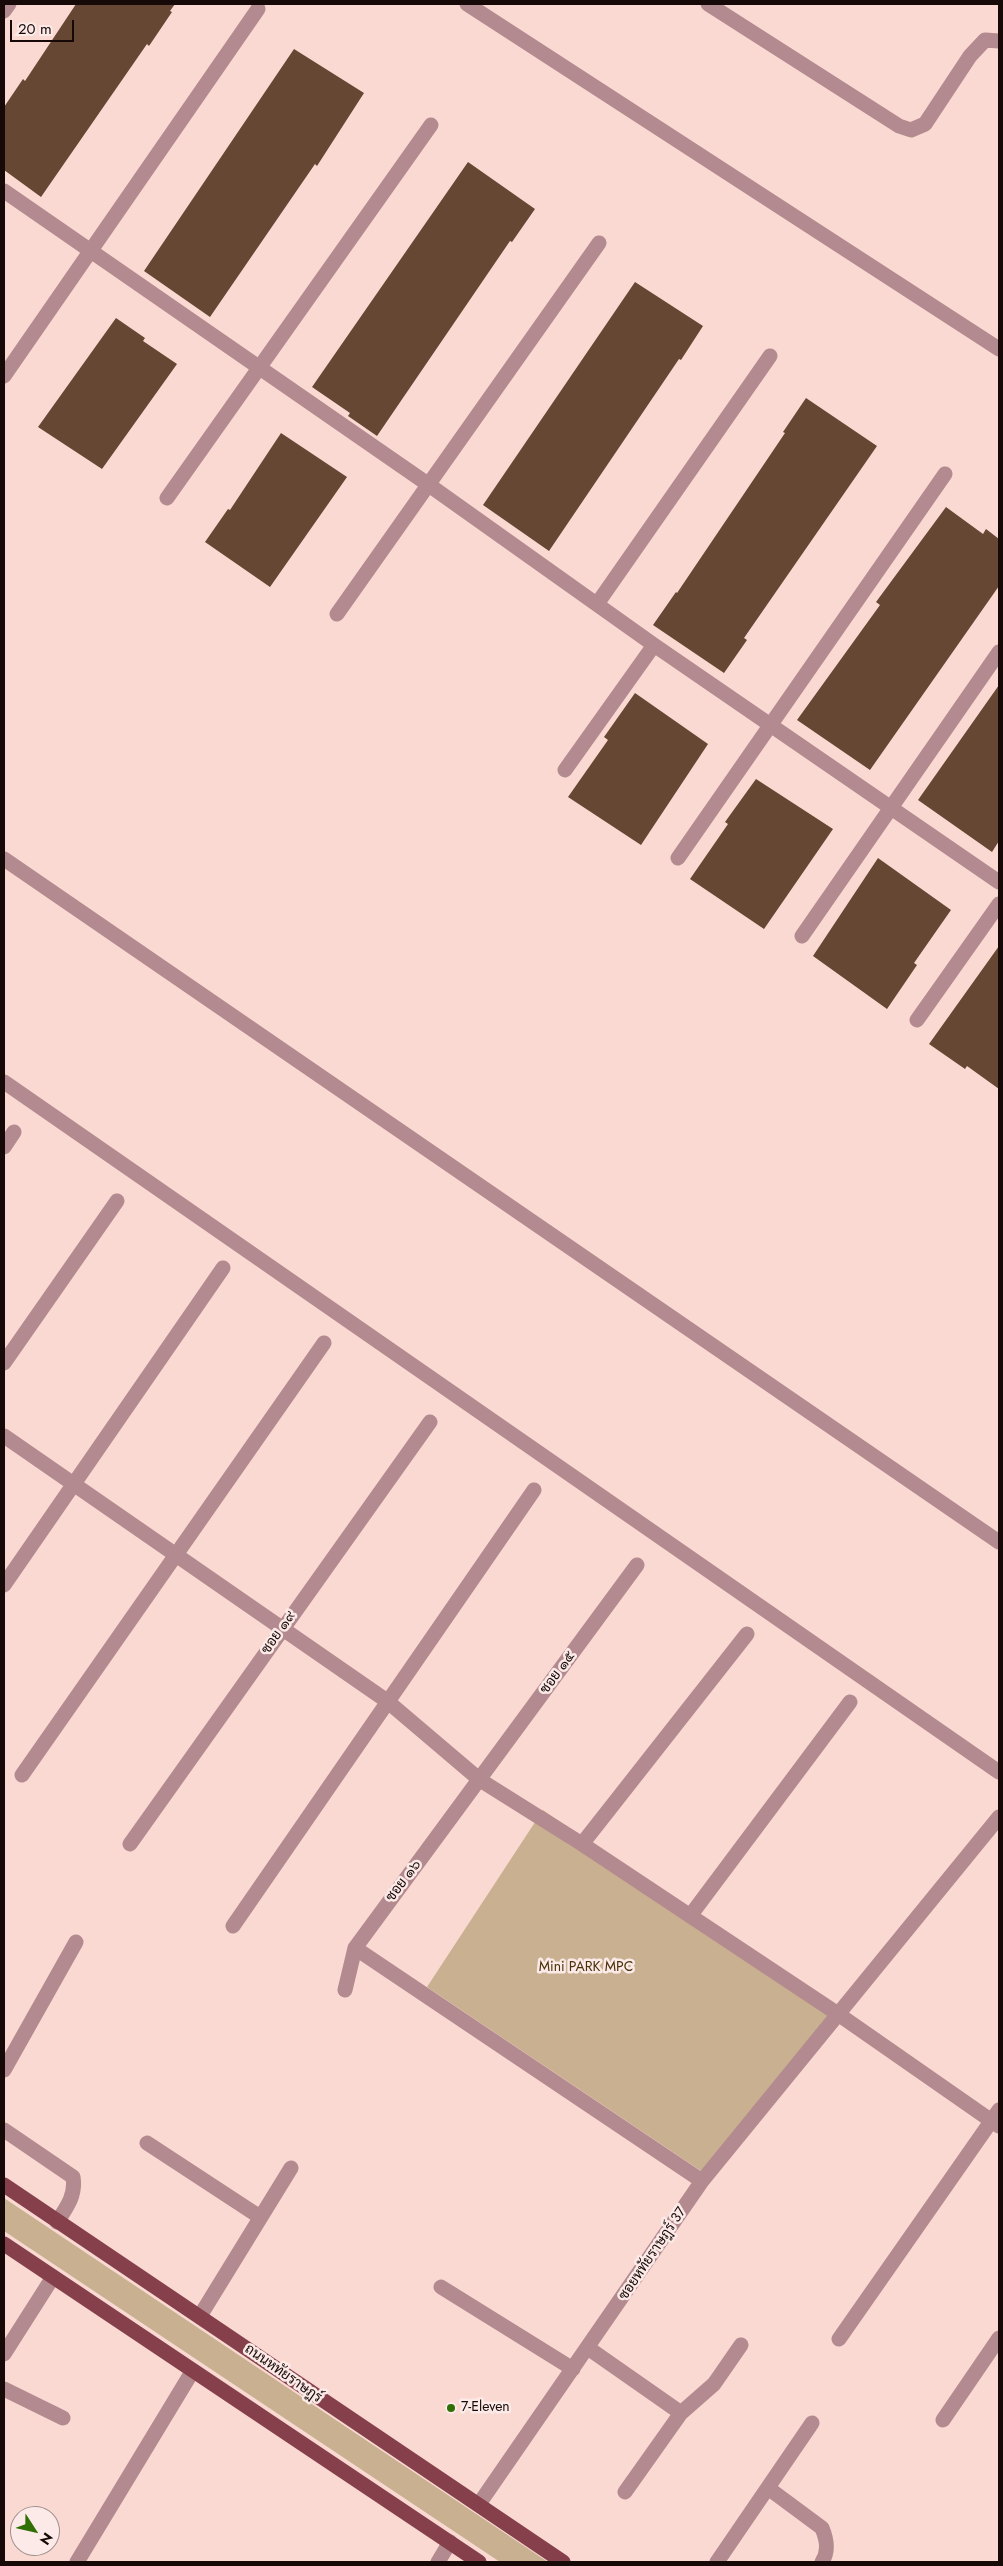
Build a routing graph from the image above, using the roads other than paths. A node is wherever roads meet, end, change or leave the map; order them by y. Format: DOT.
graph roads {
  1 [pos="9,4"];
  2 [pos="467,4"];
  3 [pos="708,4"];
  4 [pos="258,9"];
  5 [pos="4,11"];
  6 [pos="999,41"];
  7 [pos="431,125"];
  8 [pos="4,191"];
  9 [pos="599,243"];
  10 [pos="92,251"];
  11 [pos="999,349"];
  12 [pos="770,356"];
  13 [pos="259,369"];
  14 [pos="4,376"];
  15 [pos="945,474"];
  16 [pos="429,485"];
  17 [pos="167,498"];
  18 [pos="597,604"];
  19 [pos="337,614"];
  20 [pos="654,645"];
  21 [pos="999,652"];
  22 [pos="769,725"];
  23 [pos="565,770"];
  24 [pos="891,807"];
  25 [pos="678,858"];
  26 [pos="4,859"];
  27 [pos="999,882"];
  28 [pos="999,904"];
  29 [pos="802,936"];
  30 [pos="916,1020"];
  31 [pos="4,1082"];
  32 [pos="14,1132"];
  33 [pos="4,1147"];
  34 [pos="117,1201"];
  35 [pos="223,1268"];
  36 [pos="324,1343"];
  37 [pos="4,1363"];
  38 [pos="430,1422"];
  39 [pos="4,1436"];
  40 [pos="73,1484"];
  41 [pos="534,1490"];
  42 [pos="999,1542"];
  43 [pos="176,1556"];
  44 [pos="637,1565"];
  45 [pos="4,1585"];
  46 [pos="282,1629"];
  47 [pos="747,1634"];
  48 [pos="387,1701"];
  49 [pos="850,1702"];
  50 [pos="999,1772"];
  51 [pos="22,1775"];
  52 [pos="480,1780"];
  53 [pos="999,1817"];
  54 [pos="130,1844"];
  55 [pos="582,1844"];
  56 [pos="690,1916"];
  57 [pos="233,1926"];
  58 [pos="76,1942"];
  59 [pos="355,1948"];
  60 [pos="345,1990"];
  61 [pos="838,2014"];
  62 [pos="4,2070"];
  63 [pos="997,2119"];
  64 [pos="4,2130"];
  65 [pos="147,2143"];
  66 [pos="291,2168"];
  67 [pos="702,2182"];
  68 [pos="4,2185"];
  69 [pos="260,2217"];
  70 [pos="58,2222"];
  71 [pos="4,2244"];
  72 [pos="53,2277"];
  73 [pos="441,2287"];
  74 [pos="200,2316"];
  75 [pos="999,2338"];
  76 [pos="839,2339"];
  77 [pos="741,2345"];
  78 [pos="588,2348"];
  79 [pos="4,2354"];
  80 [pos="573,2369"];
  81 [pos="192,2372"];
  82 [pos="4,2389"];
  83 [pos="681,2413"];
  84 [pos="64,2418"];
  85 [pos="943,2420"];
  86 [pos="812,2423"];
  87 [pos="768,2488"];
  88 [pos="626,2492"];
  89 [pos="479,2504"];
  90 [pos="450,2542"];
  91 [pos="77,2562"];
  92 [pos="438,2562"];
  93 [pos="479,2562"];
  94 [pos="563,2562"];
  95 [pos="717,2562"];
  96 [pos="822,2562"];
  1 -- 5 [label="street"];
  2 -- 11 [label="street"];
  3 -- 6 [label="street"];
  4 -- 10 [label="street"];
  7 -- 13 [label="street"];
  8 -- 10 [label="street"];
  9 -- 16 [label="street"];
  10 -- 13 [label="street"];
  10 -- 14 [label="street"];
  12 -- 18 [label="street"];
  13 -- 16 [label="street"];
  13 -- 17 [label="street"];
  15 -- 22 [label="street"];
  16 -- 18 [label="street"];
  16 -- 19 [label="street"];
  18 -- 20 [label="street"];
  20 -- 22 [label="street"];
  20 -- 23 [label="street"];
  21 -- 24 [label="street"];
  22 -- 24 [label="street"];
  22 -- 25 [label="street"];
  24 -- 27 [label="street"];
  24 -- 29 [label="street"];
  26 -- 42 [label="street"];
  28 -- 30 [label="street"];
  31 -- 50 [label="street"];
  32 -- 33 [label="street"];
  34 -- 37 [label="street"];
  35 -- 40 [label="street"];
  36 -- 43 [label="street"];
  38 -- 46 [label="street, ซอย ๑๙"];
  39 -- 40 [label="street"];
  40 -- 43 [label="street"];
  40 -- 45 [label="street"];
  41 -- 48 [label="street"];
  43 -- 46 [label="street"];
  43 -- 51 [label="street"];
  44 -- 52 [label="street, ซอย ๑๕"];
  46 -- 48 [label="street"];
  46 -- 54 [label="street, ซอย ๑๙"];
  47 -- 55 [label="street"];
  48 -- 52 [label="street"];
  48 -- 57 [label="street"];
  49 -- 56 [label="street"];
  52 -- 55 [label="street"];
  52 -- 59 [label="street, ซอย ๑๖"];
  53 -- 61 [label="street, ซอยหทัยราษฎร์ 37"];
  55 -- 56 [label="street"];
  56 -- 61 [label="street"];
  58 -- 62 [label="street"];
  59 -- 60 [label="street, ซอย ๑๖"];
  59 -- 67 [label="street"];
  61 -- 63 [label="street"];
  61 -- 67 [label="street, ซอยหทัยราษฎร์ 37"];
  63 -- 76 [label="street"];
  64 -- 70 [label="street"];
  65 -- 69 [label="street"];
  66 -- 69 [label="street"];
  67 -- 78 [label="street, ซอยหทัยราษฎร์ 37"];
  68 -- 70 [label="main road, ถนนหทัยราษฎร์"];
  69 -- 74 [label="street"];
  70 -- 74 [label="main road, ถนนหทัยราษฎร์"];
  71 -- 72 [label="main road"];
  72 -- 79 [label="street"];
  72 -- 81 [label="main road"];
  73 -- 80 [label="street"];
  74 -- 89 [label="main road, ถนนหทัยราษฎร์"];
  75 -- 85 [label="street"];
  77 -- 83 [label="street"];
  78 -- 80 [label="street, ซอยหทัยราษฎร์ 37"];
  78 -- 83 [label="street"];
  80 -- 89 [label="street, ซอยหทัยราษฎร์ 37"];
  81 -- 90 [label="main road"];
  81 -- 91 [label="street"];
  82 -- 84 [label="street"];
  83 -- 88 [label="street"];
  86 -- 87 [label="street"];
  87 -- 95 [label="street"];
  87 -- 96 [label="street"];
  89 -- 94 [label="main road, ถนนหทัยราษฎร์"];
  90 -- 92 [label="street"];
  90 -- 93 [label="main road"];
}
